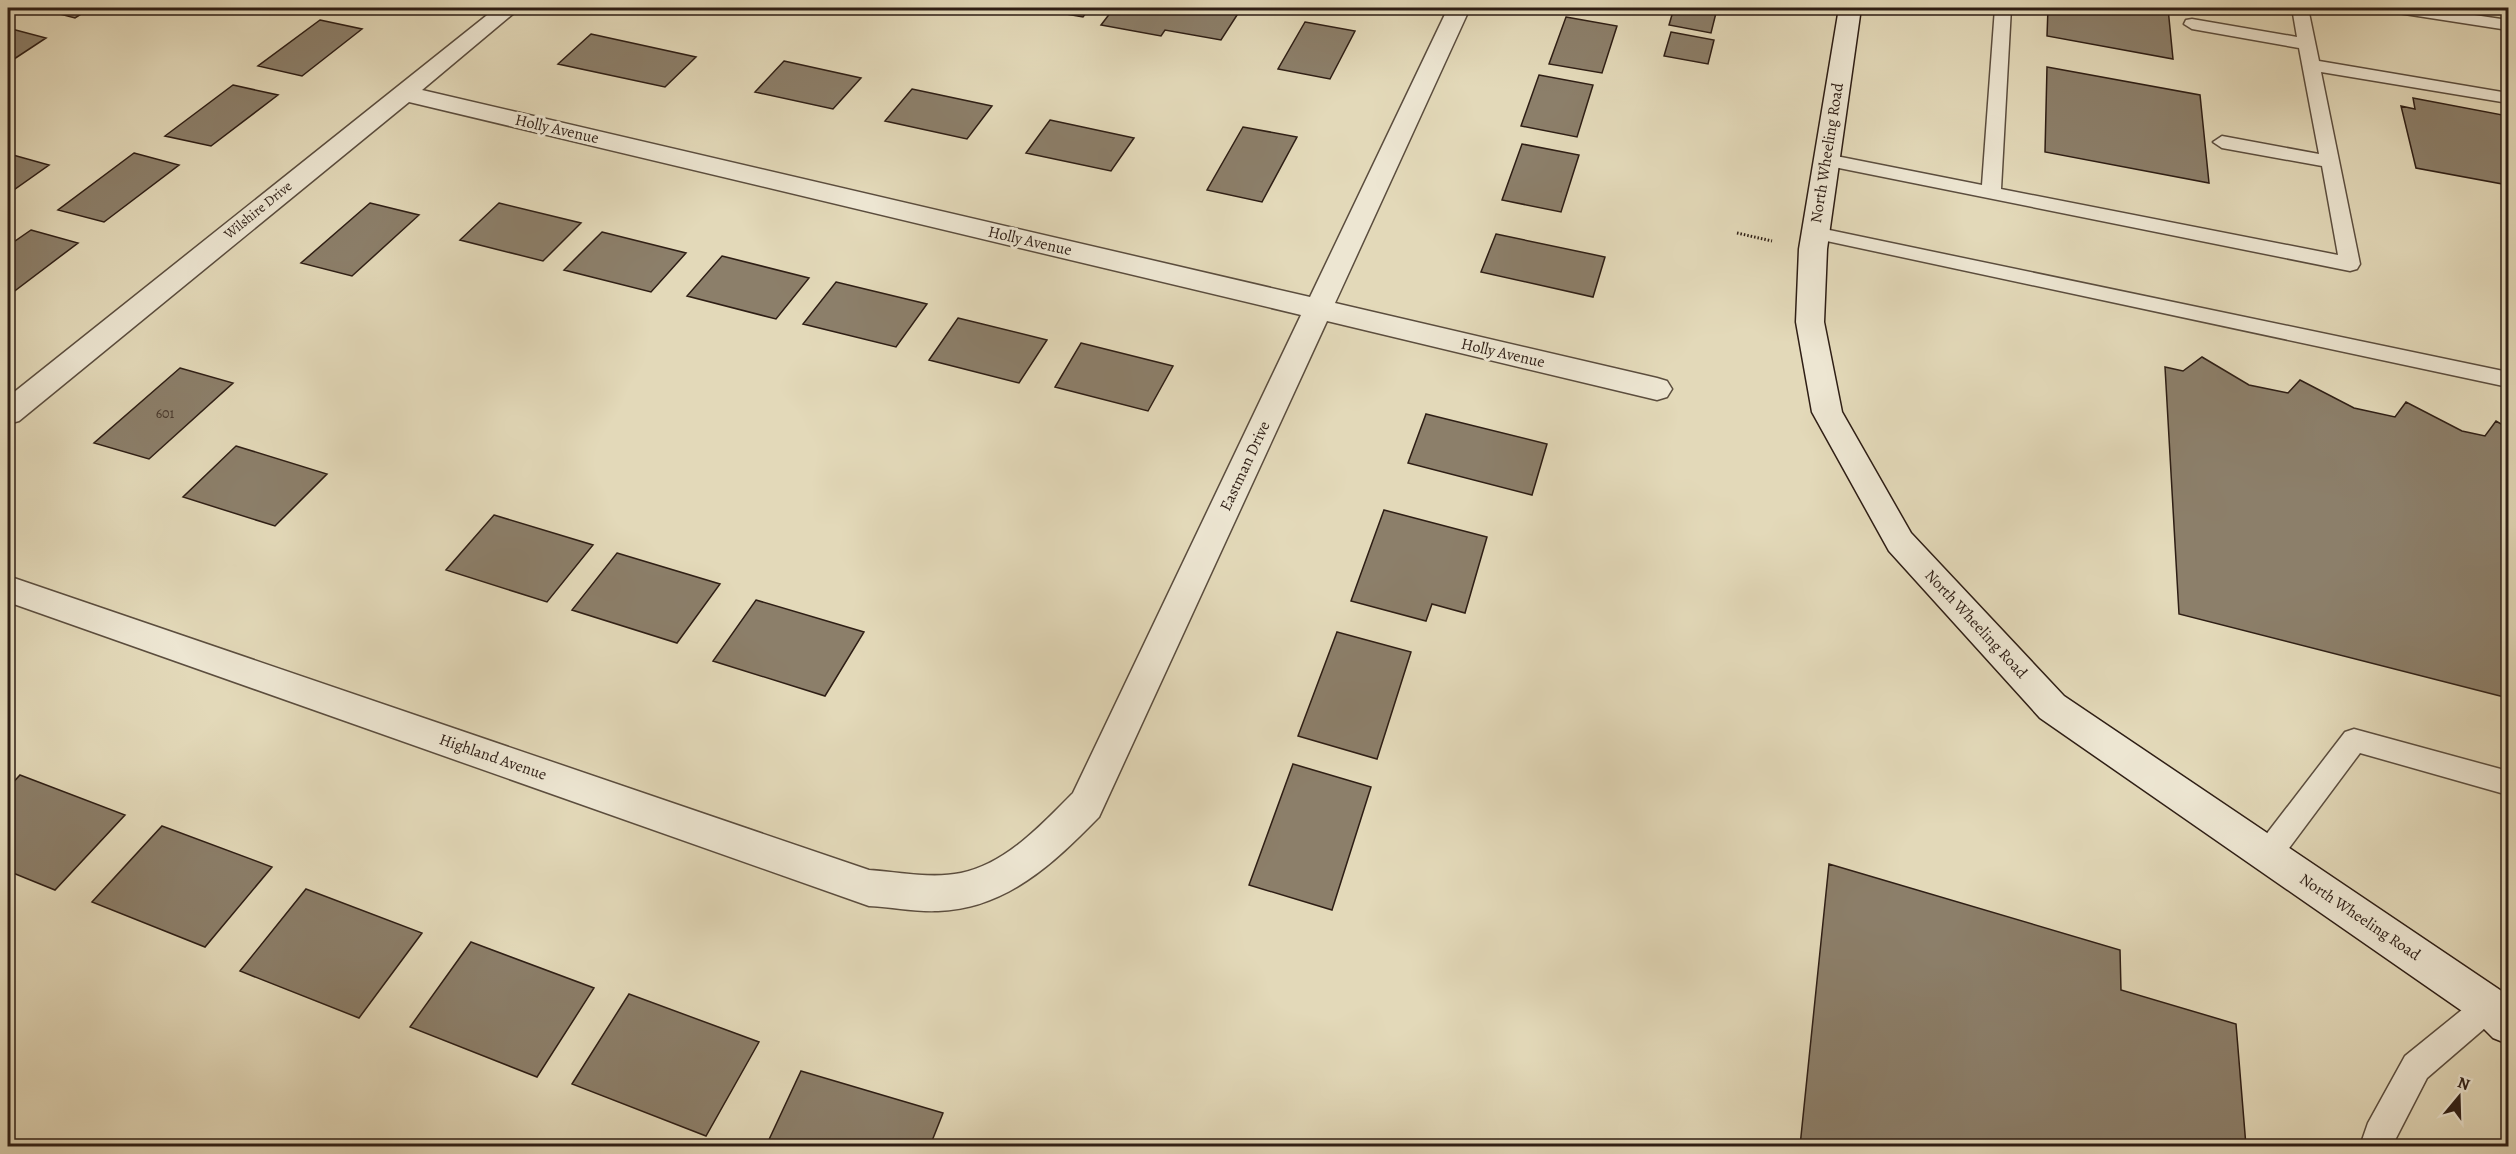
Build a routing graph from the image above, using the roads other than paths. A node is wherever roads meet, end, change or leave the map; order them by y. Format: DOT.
graph roads {
  1 [pos="509,8"];
  2 [pos="1459,8"];
  3 [pos="1850,8"];
  4 [pos="2003,8"];
  5 [pos="2300,8"];
  6 [pos="2398,8"];
  7 [pos="2435,11"];
  8 [pos="2192,24"];
  9 [pos="2508,25"];
  10 [pos="2307,45"];
  11 [pos="2311,65"];
  12 [pos="403,93"];
  13 [pos="2508,98"];
  14 [pos="2222,142"];
  15 [pos="1826,160"];
  16 [pos="2330,162"];
  17 [pos="1991,193"];
  18 [pos="1815,233"];
  19 [pos="1318,309"];
  20 [pos="2508,380"];
  21 [pos="1657,389"];
  22 [pos="8,413"];
  23 [pos="8,589"];
  24 [pos="2508,783"];
  25 [pos="2268,855"];
  26 [pos="984,886"];
  27 [pos="2499,1015"];
  28 [pos="2376,1146"];
  1 -- 12 [label="street, Wilshire Drive"];
  2 -- 19 [label="street, Eastman Drive"];
  3 -- 15 [label="street, North Wheeling Road"];
  4 -- 17 [label="lane"];
  5 -- 10 [label="lane"];
  6 -- 7 [label="lane"];
  7 -- 9 [label="lane"];
  8 -- 10 [label="lane"];
  10 -- 11 [label="lane"];
  11 -- 13 [label="lane"];
  11 -- 16 [label="lane"];
  12 -- 19 [label="street, Holly Avenue"];
  12 -- 22 [label="street, Wilshire Drive"];
  14 -- 16 [label="lane"];
  15 -- 17 [label="lane"];
  15 -- 18 [label="street, North Wheeling Road"];
  16 -- 17 [label="lane"];
  18 -- 20 [label="lane"];
  18 -- 25 [label="street, North Wheeling Road"];
  19 -- 21 [label="street, Holly Avenue"];
  19 -- 26 [label="street, Eastman Drive"];
  23 -- 26 [label="street, Highland Avenue"];
  24 -- 25 [label="lane"];
  25 -- 27 [label="street, North Wheeling Road"];
  27 -- 28 [label="lane"];
}
